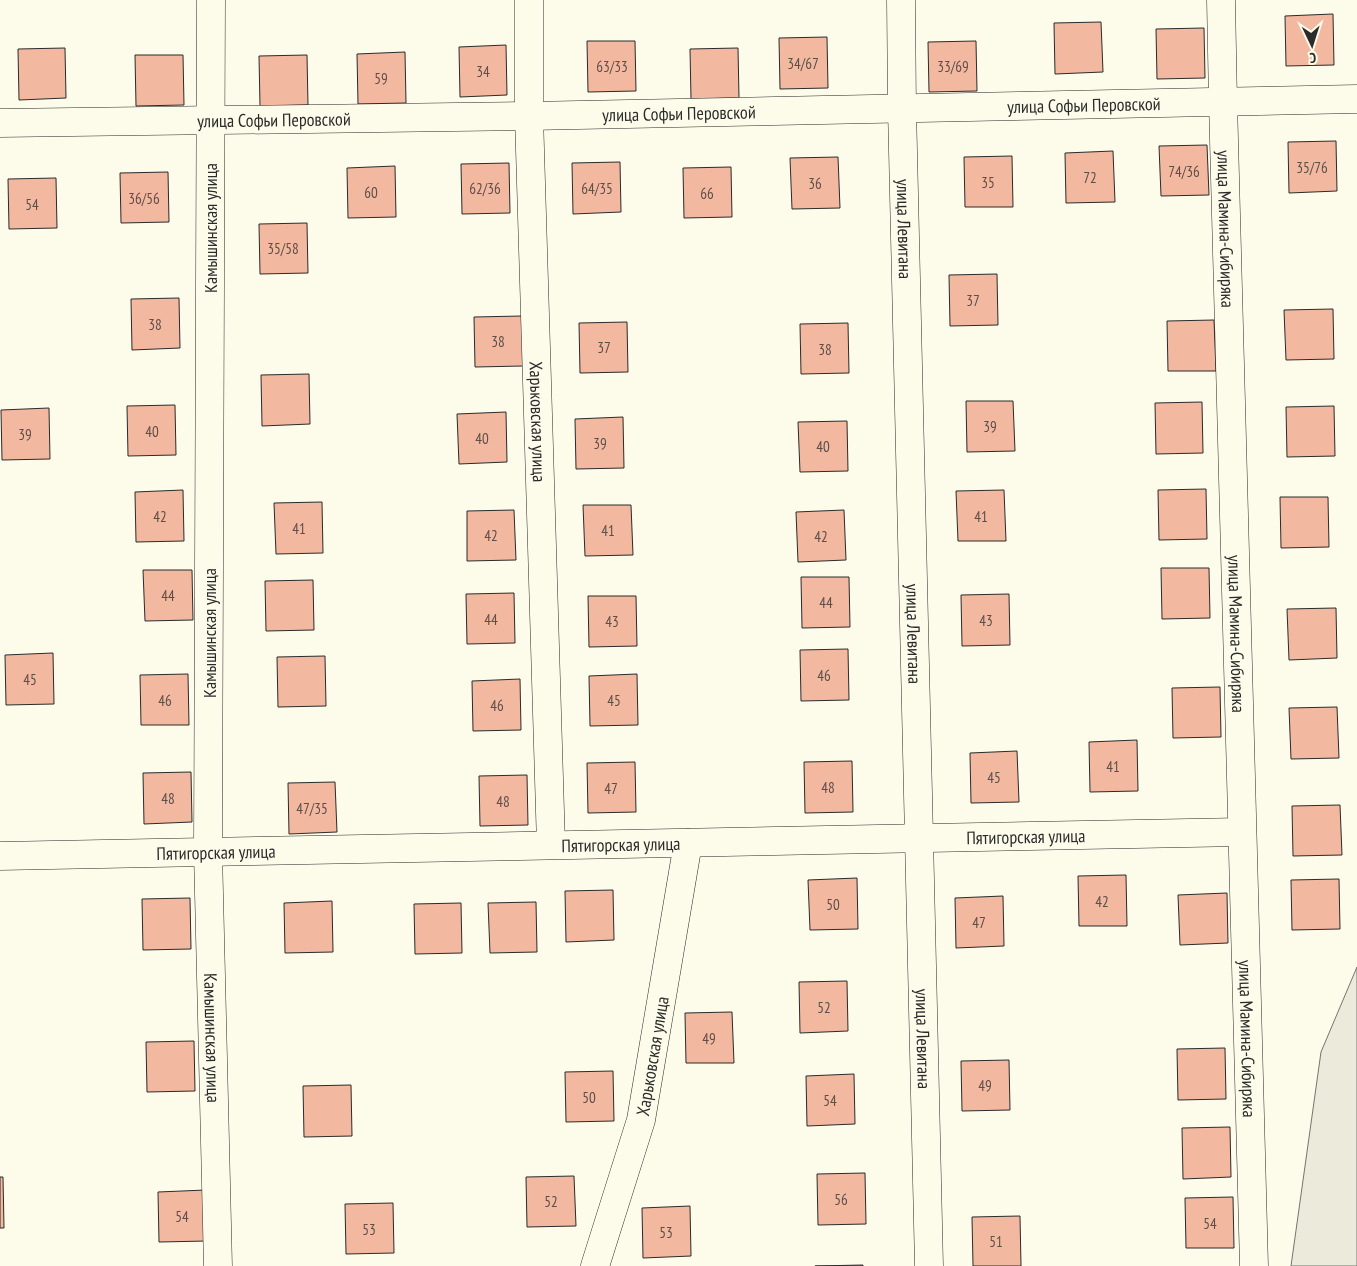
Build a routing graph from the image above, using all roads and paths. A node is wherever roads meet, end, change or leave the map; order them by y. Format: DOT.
graph roads {
  1 [pos="211,0"];
  2 [pos="529,0"];
  3 [pos="901,0"];
  4 [pos="1221,0"];
  5 [pos="1357,99"];
  6 [pos="1223,102"];
  7 [pos="902,108"];
  8 [pos="529,116"];
  9 [pos="211,119"];
  10 [pos="0,123"];
  11 [pos="1242,832"];
  12 [pos="920,839"];
  13 [pos="688,843"];
  14 [pos="551,845"];
  15 [pos="208,852"];
  16 [pos="0,856"];
  17 [pos="218,1266"];
  18 [pos="595,1266"];
  19 [pos="928,1266"];
  20 [pos="1254,1266"];
  1 -- 9 [label="street, Камышинская улица"];
  2 -- 8 [label="street, Харьковская улица"];
  3 -- 7 [label="street, улица Левитана"];
  4 -- 6 [label="street, улица Мамина-Сибиряка"];
  5 -- 6 [label="street, улица Софьи Перовской"];
  6 -- 7 [label="street, улица Софьи Перовской"];
  6 -- 11 [label="street, улица Мамина-Сибиряка"];
  7 -- 8 [label="street, улица Софьи Перовской"];
  7 -- 12 [label="street, улица Левитана"];
  8 -- 9 [label="street, улица Софьи Перовской"];
  8 -- 14 [label="street, Харьковская улица"];
  9 -- 10 [label="street, улица Софьи Перовской"];
  9 -- 15 [label="street, Камышинская улица"];
  11 -- 12 [label="street, Пятигорская улица"];
  11 -- 20 [label="street, улица Мамина-Сибиряка"];
  12 -- 13 [label="street, Пятигорская улица"];
  12 -- 19 [label="street, улица Левитана"];
  13 -- 14 [label="street, Пятигорская улица"];
  13 -- 18 [label="street, Харьковская улица"];
  14 -- 15 [label="street, Пятигорская улица"];
  15 -- 16 [label="street, Пятигорская улица"];
  15 -- 17 [label="street, Камышинская улица"];
}
